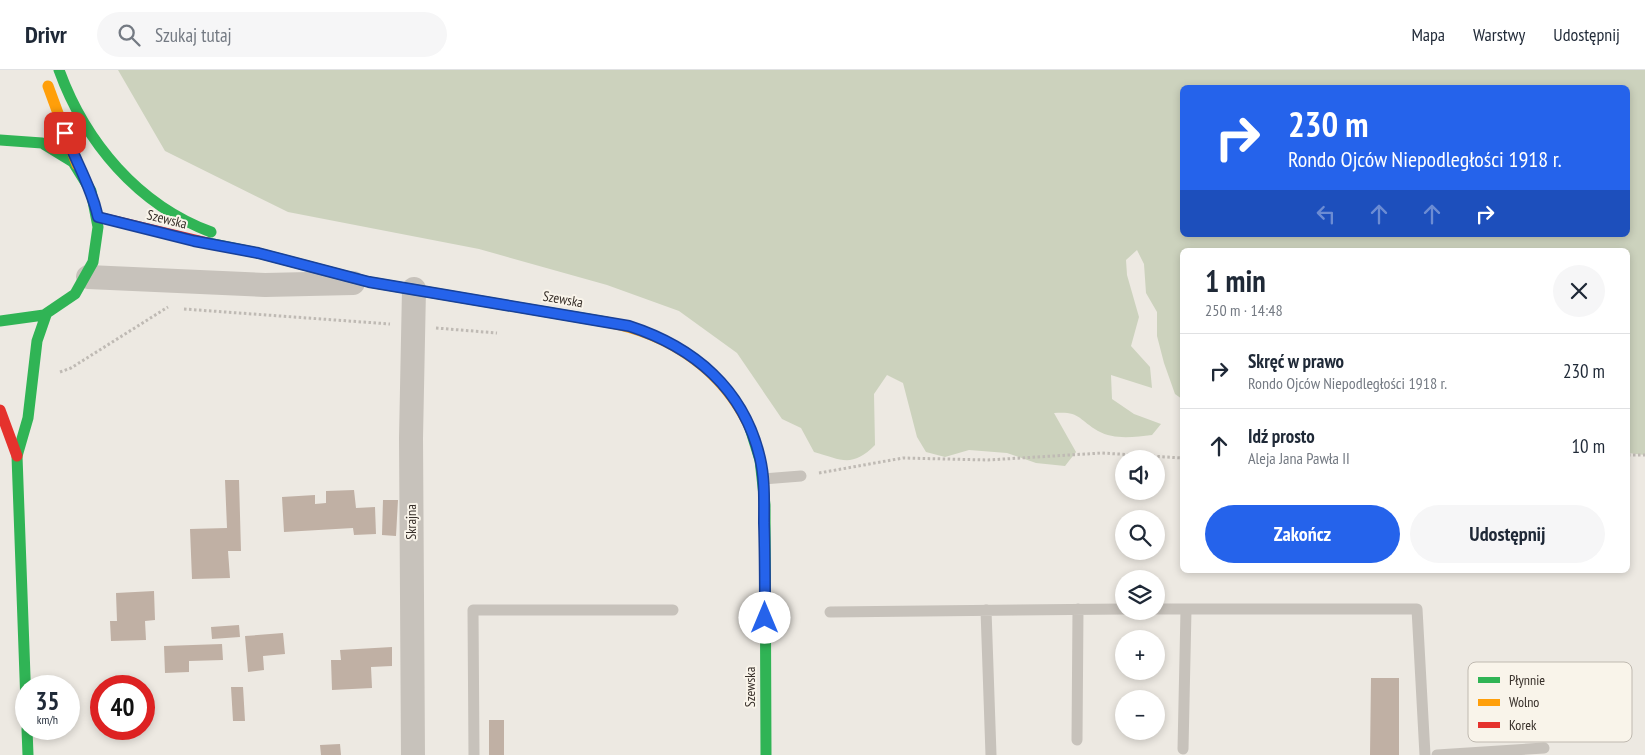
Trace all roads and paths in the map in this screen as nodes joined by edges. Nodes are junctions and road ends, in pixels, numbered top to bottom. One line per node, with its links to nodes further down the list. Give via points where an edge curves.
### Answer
1 (59, 70): 6 (main road, via 72,104 96,142 141,190 181,220)
2 (46, 79): 4 (main road)
3 (0, 140): 4 (main road, via 31,140 61,153)
4 (77, 165): 5 (main road, via 93,194)
5 (98, 217): 6 (main road, Szewska); 7 (main road, via 96,258)
6 (258, 253): 8 (main road, Szewska)
7 (88, 277): 8 (street, via 265,286); 11 (main road, via 70,299)
8 (369, 282): 9 (main road, Szewska)
9 (414, 289): 13 (street, Skrajna); 21 (main road, Szewska, via 629,326 657,335 685,350 707,367 727,389 744,415 755,440)
10 (169, 306): 13 (path)
11 (46, 315): 12 (main road, via 19,322); 18 (main road, via 37,341 28,418)
12 (0, 321)
13 (412, 326): 14 (path); 35 (street, Skrajna)
14 (504, 334)
15 (0, 410): 18 (main road)
16 (1630, 455): 17 (path)
17 (1645, 455)
18 (17, 456): 29 (main road, via 12,478)
19 (1180, 458): 20 (path, via 1102,453 988,460 903,458)
20 (801, 476): 21 (lane)
21 (763, 479): 37 (main road, Szewska)
22 (1078, 609): 23 (lane); 26 (lane); 31 (lane)
23 (1115, 609)
24 (1165, 609): 27 (lane)
25 (673, 610): 36 (lane, via 474,610)
26 (986, 610): 28 (lane); 38 (lane)
27 (1186, 610): 33 (lane); 39 (lane, via 1417,609)
28 (830, 612)
29 (24, 675)
30 (27, 740): 34 (main road)
31 (1077, 740)
32 (1544, 748): 40 (lane)
33 (1183, 749)
34 (28, 755)
35 (413, 755)
36 (474, 755)
37 (766, 755)
38 (991, 755)
39 (1424, 755)
40 (1437, 755)

